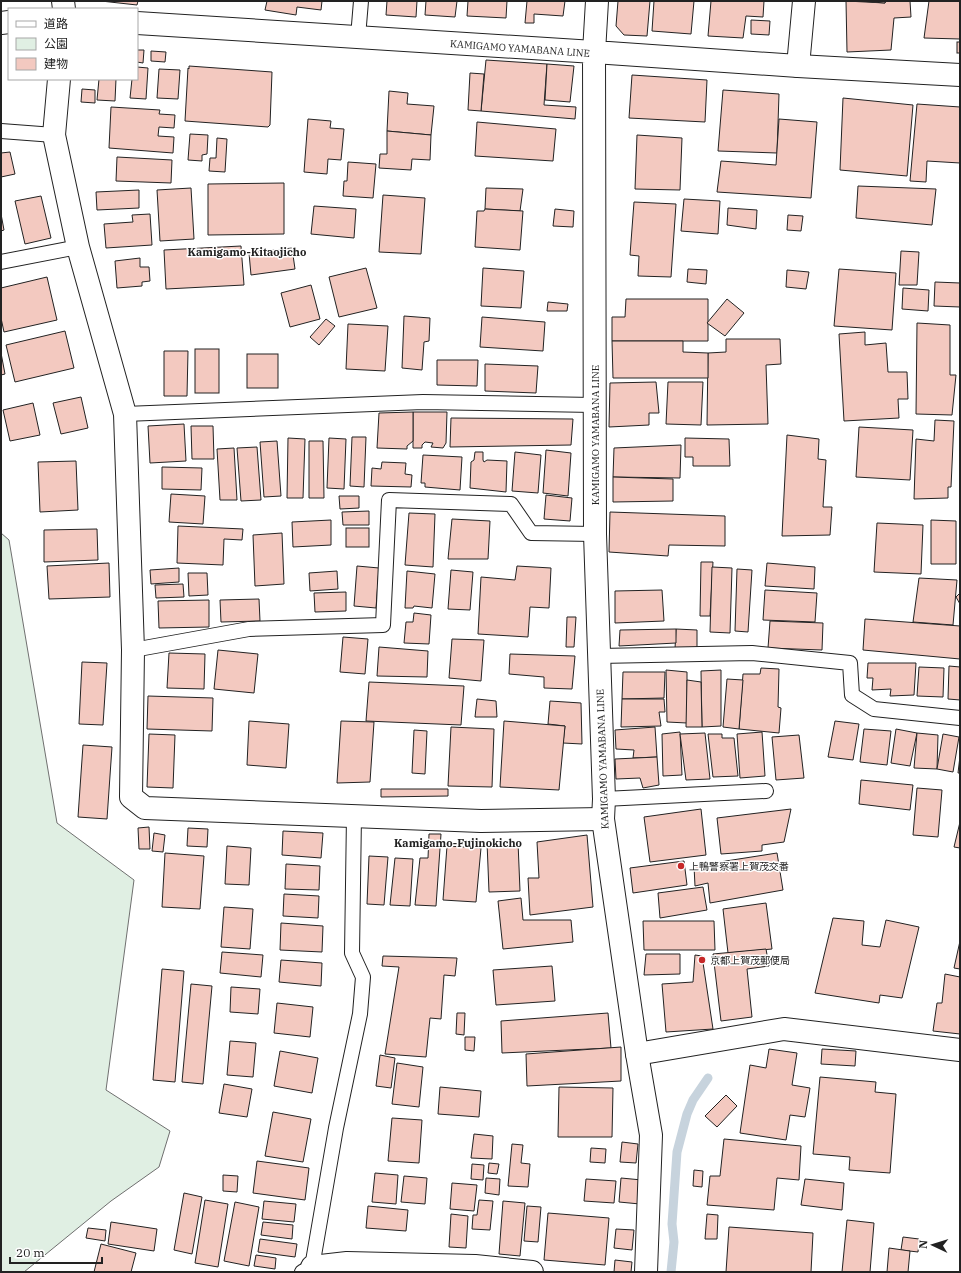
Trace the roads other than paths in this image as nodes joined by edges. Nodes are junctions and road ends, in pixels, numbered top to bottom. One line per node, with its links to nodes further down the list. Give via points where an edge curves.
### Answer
1 (361, 1): 5 (lane)
2 (597, 1): 6 (street)
3 (804, 1): 7 (street)
4 (138, 23): 5 (street, KAMIGAMO YAMABANA LINE)
5 (358, 37): 6 (street, KAMIGAMO YAMABANA LINE)
6 (594, 52): 7 (street); 14 (street, KAMIGAMO YAMABANA LINE)
7 (798, 66): 8 (street)
8 (960, 75)
9 (59, 80): 11 (street)
10 (1, 131): 11 (lane)
11 (54, 135): 12 (street)
12 (78, 246): 13 (lane); 15 (street)
13 (1, 262)
14 (594, 405): 15 (lane, via 423,402); 16 (street, KAMIGAMO YAMABANA LINE)
15 (125, 414): 17 (street)
16 (595, 534): 17 (lane, via 531,533 512,504 389,500 383,625 249,629); 18 (street, KAMIGAMO YAMABANA LINE)
17 (133, 650): 22 (street, via 131,797 144,808)
18 (599, 656): 19 (lane, via 752,653 850,663 852,695 874,709); 21 (street, KAMIGAMO YAMABANA LINE)
19 (960, 718)
20 (766, 791): 21 (lane)
21 (603, 809): 22 (street, via 481,821); 24 (street, KAMIGAMO YAMABANA LINE)
22 (354, 815): 26 (lane, via 352,953 363,977 361,1007)
23 (960, 1050): 24 (street, via 784,1028)
24 (637, 1054): 28 (street, KAMIGAMO YAMABANA LINE, via 651,1135)
25 (474, 1269): 26 (street, via 347,1263); 27 (street)
26 (307, 1270)
27 (532, 1272)
28 (646, 1272)

